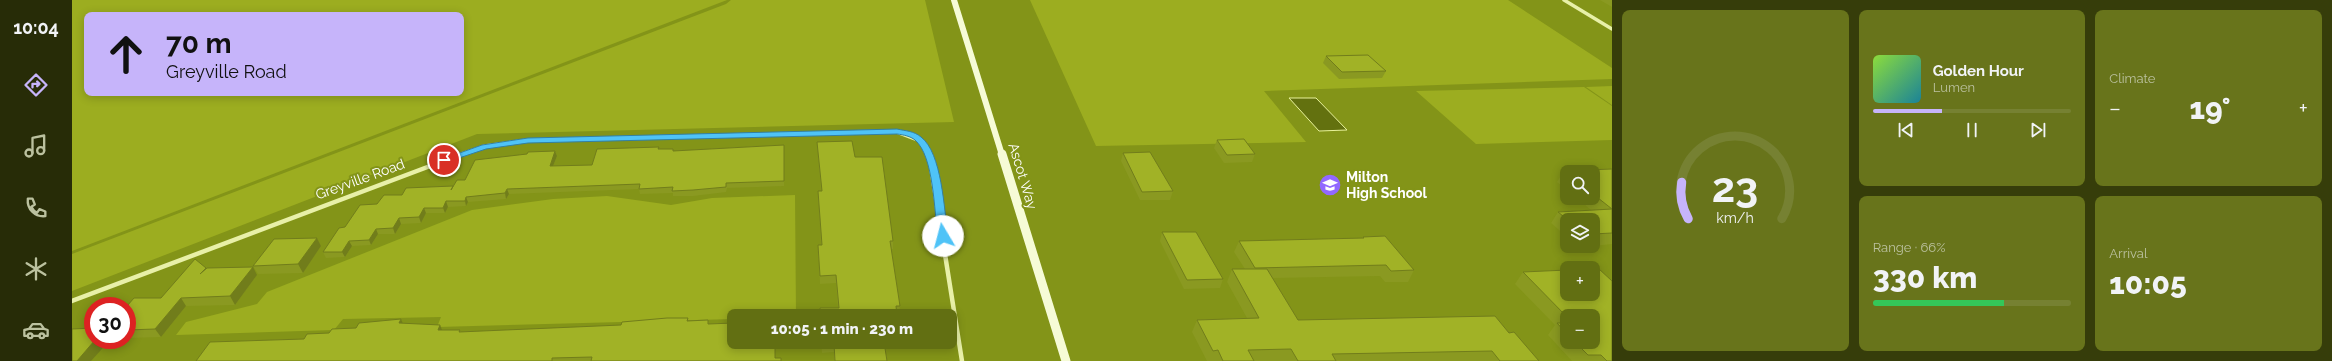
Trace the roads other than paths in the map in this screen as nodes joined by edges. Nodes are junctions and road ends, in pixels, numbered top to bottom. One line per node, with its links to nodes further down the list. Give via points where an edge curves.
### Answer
1 (954, 0): 6 (main road, Ascot Way)
2 (1564, 0): 3 (street)
3 (1612, 29)
4 (72, 301): 5 (street, Greyville Road, via 485,146 528,140 885,132 910,134 919,139 931,158)
5 (962, 361)
6 (1066, 361)

